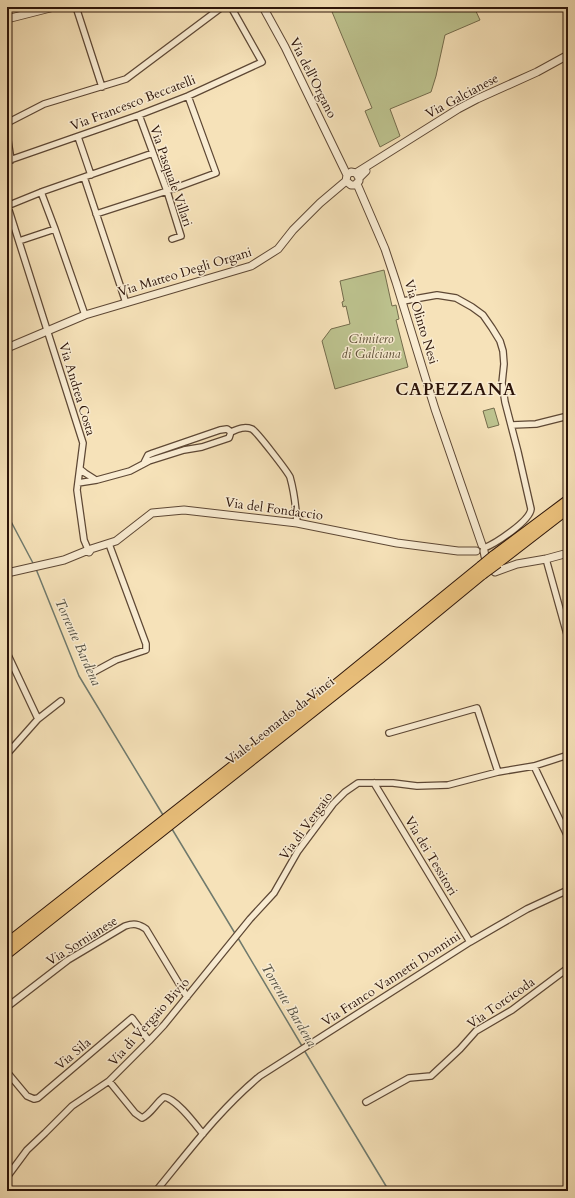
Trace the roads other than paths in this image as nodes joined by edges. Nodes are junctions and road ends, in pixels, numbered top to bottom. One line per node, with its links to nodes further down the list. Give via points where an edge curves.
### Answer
1 (54, 7): 6 (street)
2 (76, 7): 8 (street)
3 (222, 7): 8 (street, via 129,77)
4 (231, 7): 9 (street, Via Francesco Beccatelli, via 262,62)
5 (262, 7): 18 (street, Via dell'Organo, via 285,47 341,161)
6 (7, 19)
7 (568, 55): 18 (street, Via Galcianese, via 458,109 372,164)
8 (102, 87): 11 (street, via 44,104)
9 (188, 96): 10 (street, Via Francesco Beccatelli); 19 (street, via 216,173)
10 (139, 115): 13 (street, Via Francesco Beccatelli); 14 (street, Via Pasquale Villari)
11 (7, 123)
12 (7, 134): 15 (street)
13 (78, 137): 15 (street, Via Francesco Beccatelli); 16 (street)
14 (153, 153): 16 (street); 19 (street, Via Pasquale Villari)
15 (9, 160)
16 (91, 175): 17 (street)
17 (84, 177): 20 (street); 22 (street)
18 (354, 180): 26 (street, Via Olinto Nesi, via 385,249); 27 (street, Via Matteo Degli Organi, via 320,203 278,249 251,266)
19 (167, 191): 22 (street); 24 (street, Via Pasquale Villari, via 181,236)
20 (41, 192): 21 (street); 23 (street)
21 (7, 205): 25 (street, Via Andrea Costa)
22 (96, 214): 27 (street)
23 (55, 229): 25 (street); 28 (street)
24 (172, 239)
25 (19, 241): 29 (street, Via Andrea Costa)
26 (403, 301): 32 (street, via 437,295 456,298 484,315 500,341 503,351 502,383); 46 (street, Via Olinto Nesi)
27 (126, 303): 28 (street, Via Matteo Degli Organi)
28 (85, 316): 29 (street, Via Matteo Degli Organi)
29 (48, 332): 30 (street, Via Matteo Degli Organi); 37 (street, Via Andrea Costa, via 83,443)
30 (7, 348)
31 (568, 416): 32 (street, via 536,424)
32 (512, 426): 46 (street, via 530,513)
33 (231, 432): 34 (street, via 227,429 220,430); 35 (street, via 229,438); 42 (street, via 243,428 255,431 284,468 292,486)
34 (153, 452): 35 (street); 36 (street)
35 (153, 459): 36 (street)
36 (144, 464): 38 (street, via 130,472)
37 (80, 469): 38 (street); 39 (street, Via Andrea Costa)
38 (97, 480): 39 (street)
39 (78, 483): 44 (street, Via Andrea Costa, via 84,540)
40 (568, 500): 46 (highway, Viale Leonardo da Vinci)
41 (568, 509): 46 (highway, Viale Leonardo da Vinci)
42 (297, 523): 43 (street, Via del Fondaccio, via 201,511 159,512 146,516 127,534); 46 (street, Via del Fondaccio, via 397,543)
43 (109, 544): 44 (street, Via del Fondaccio); 51 (street, via 146,650 116,660)
44 (88, 549): 48 (street, Via del Fondaccio, via 64,560)
45 (568, 553): 47 (street)
46 (483, 555): 47 (street, Via Olinto Nesi, via 495,572 517,564); 64 (highway, Viale Leonardo da Vinci, via 304,710); 65 (highway, Viale Leonardo da Vinci, via 381,658)
47 (546, 559): 49 (street)
48 (7, 573)
49 (568, 638)
50 (7, 654): 53 (street)
51 (92, 673)
52 (61, 701): 53 (street)
53 (38, 719): 55 (street)
54 (389, 733): 58 (street, via 477,708)
55 (7, 754)
56 (568, 755): 57 (street, Via di Vergaio)
57 (534, 766): 58 (street, Via di Vergaio); 60 (street)
58 (498, 772): 59 (street, Via di Vergaio, via 448,785)
59 (374, 783): 62 (street, Via di Vergaio, via 358,783 333,804 298,851 274,893); 63 (street, Via dei Tessitori)
60 (568, 837)
61 (568, 890): 63 (street, Via Franco Vannetti Donnini, via 527,909)
62 (234, 941): 67 (street, Via di Vergaio Bivio)
63 (470, 942): 73 (street, Via Franco Vannetti Donnini, via 260,1076 224,1109)
64 (7, 943)
65 (7, 954)
66 (568, 968): 72 (street, Via Torcicoda, via 512,1010 476,1031 430,1076 409,1078)
67 (187, 997): 68 (street, Via Sornianese, via 146,929 140,924 131,924 68,960); 69 (street, Via di Vergaio Bivio)
68 (7, 1007)
69 (149, 1041): 70 (street, Via Sila, via 132,1018 34,1100 27,1096); 71 (street, Via di Vergaio Bivio)
70 (7, 1072)
71 (109, 1081): 73 (street, via 142,1118 160,1100 168,1098); 74 (street, Via di Vergaio Bivio, via 72,1106 27,1150)
72 (366, 1102)
73 (203, 1134): 75 (street, Via Franco Vannetti Donnini)
74 (7, 1177)
75 (156, 1191)

